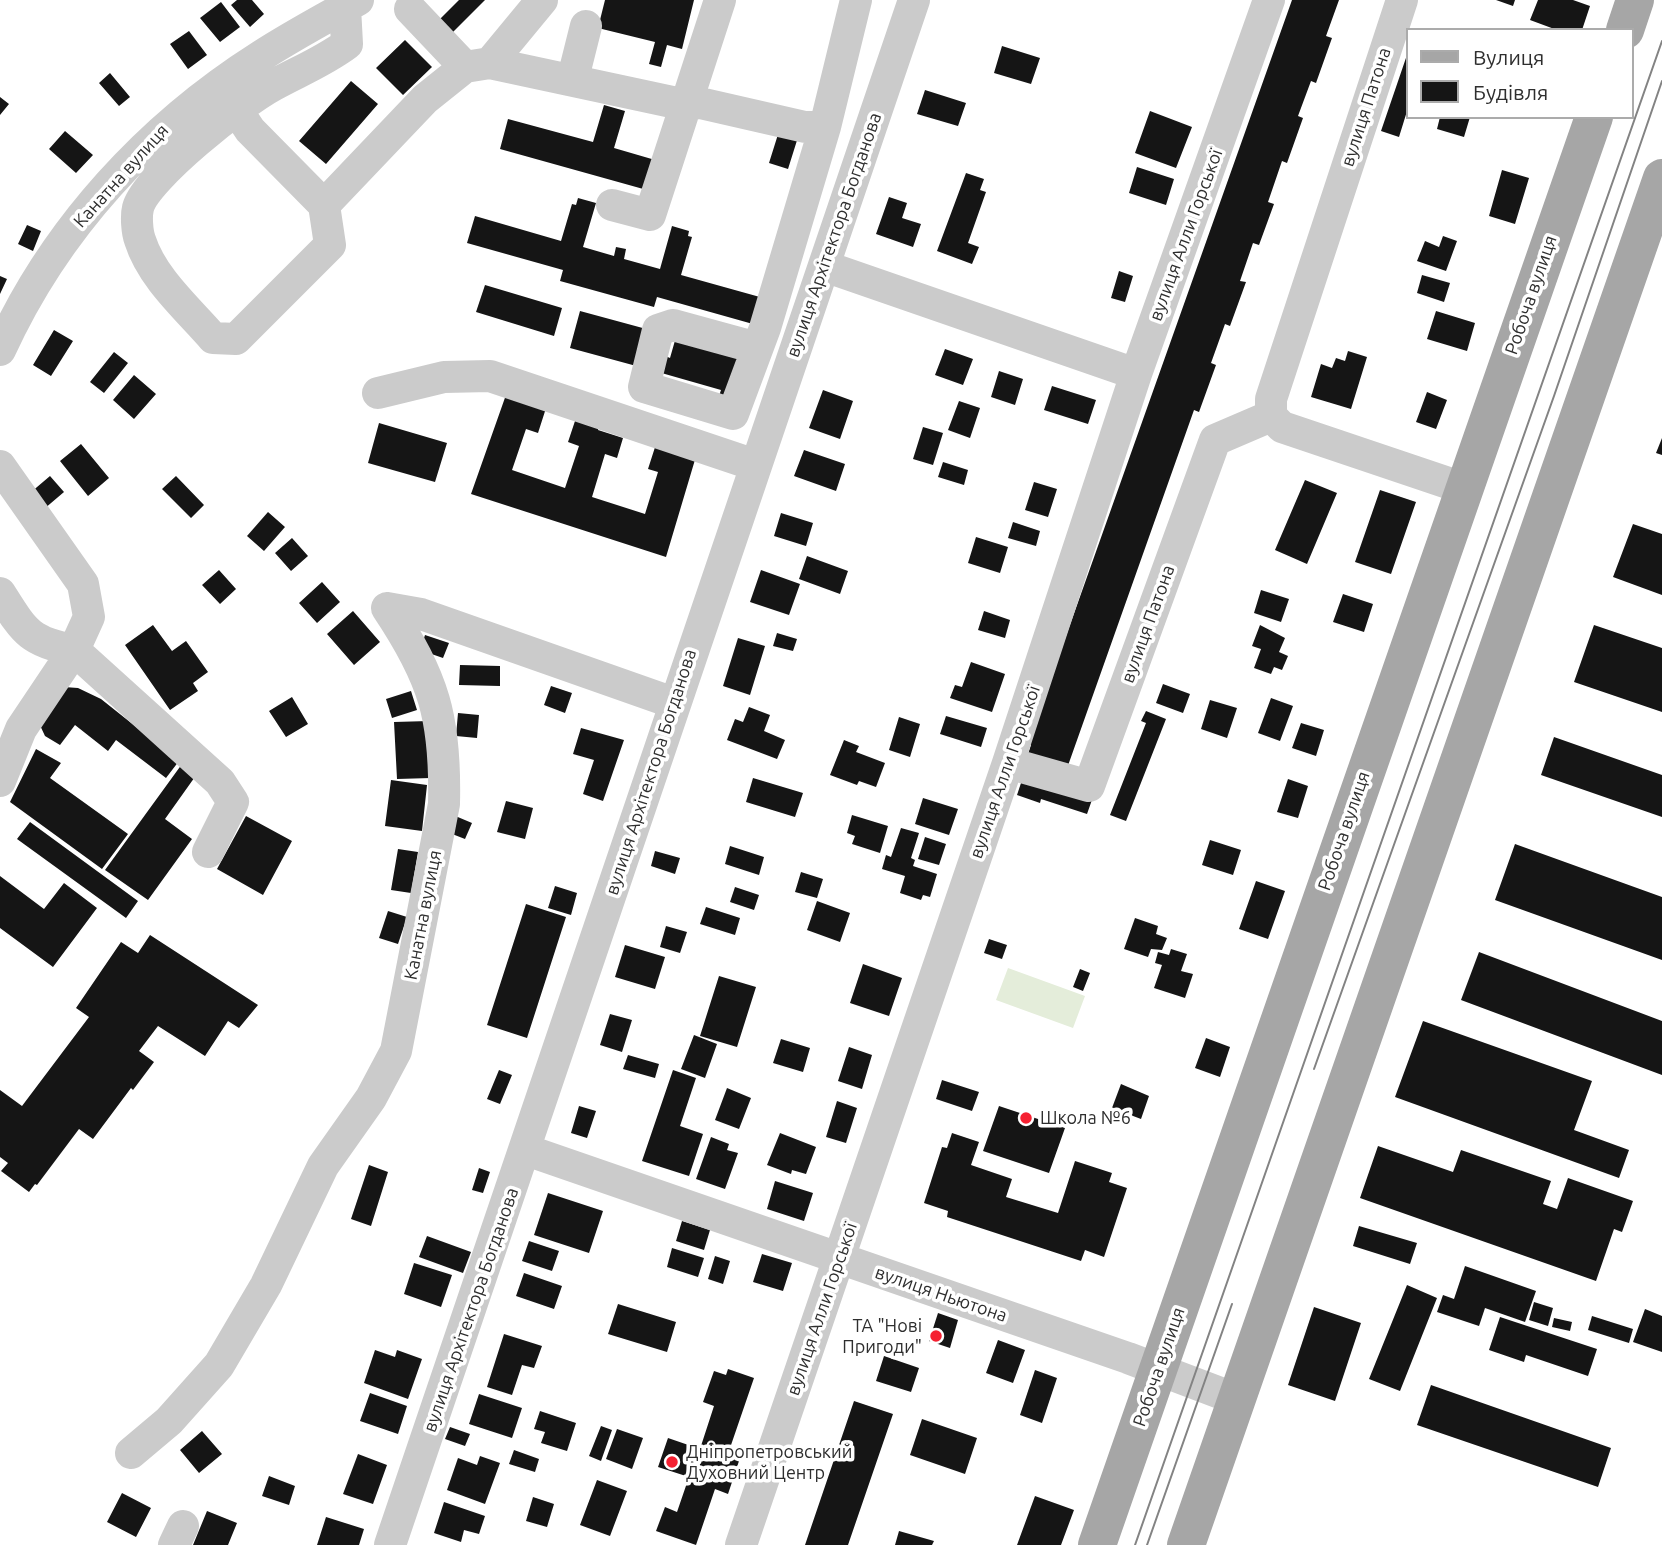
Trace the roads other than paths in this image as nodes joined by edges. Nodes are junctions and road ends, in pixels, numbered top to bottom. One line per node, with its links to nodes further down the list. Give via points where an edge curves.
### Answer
1 (542, 0): 12 (street)
2 (720, 0): 14 (street)
3 (856, 0): 17 (street)
4 (914, 0): 21 (street, вулиця Архітектора Богданова)
5 (1269, 0): 24 (street, вулиця Алли Горської)
6 (1402, 0): 26 (street, вулиця Патона, via 1271,399)
7 (1635, 0): 11 (main road)
8 (351, 4): 15 (street, via 347,44); 23 (street, Канатна вулиця, via 261,55 222,83 171,122 126,166 60,246)
9 (410, 9): 12 (street)
10 (586, 26): 13 (street)
11 (1626, 28)
12 (477, 65): 13 (street); 19 (street, via 425,99)
13 (573, 78): 14 (street)
14 (685, 105): 17 (street, via 700,103 805,127); 20 (street, via 650,215)
15 (236, 108): 19 (street, via 250,130); 19 (street, via 156,181 138,206 139,237 151,266 213,338 236,339 330,246)
16 (1593, 119): 29 (main road, Робоча вулиця)
17 (825, 127): 22 (street)
18 (1662, 178): 40 (main road)
19 (324, 205)
20 (612, 205)
21 (824, 266): 24 (street); 28 (street, вулиця Архітектора Богданова)
22 (757, 348)
23 (0, 350)
24 (1136, 374): 34 (street, вулиця Алли Горської)
25 (378, 393): 28 (street, via 444,377 490,376)
26 (1271, 416): 29 (street, via 1282,427); 34 (street, вулиця Патона, via 1215,440 1089,786)
27 (0, 466): 32 (street, via 83,584 89,617)
28 (755, 466): 33 (street, вулиця Архітектора Богданова)
29 (1463, 488): 39 (main road, Робоча вулиця)
30 (0, 593): 31 (street)
31 (10, 629): 32 (street, via 44,645)
32 (74, 650): 35 (street, via 21,729); 36 (street, via 219,782 233,802)
33 (674, 703): 37 (street, вулиця Архітектора Богданова); 41 (street, Канатна вулиця, via 421,614 387,608 432,685 445,768 444,804 396,1051 371,1098 323,1166 267,1285 219,1365 169,1421)
34 (1008, 763): 38 (street, вулиця Алли Горської)
35 (0, 781)
36 (208, 852)
37 (526, 1150): 38 (street, вулиця Ньютона); 42 (street, вулиця Архітектора Богданова)
38 (840, 1259): 39 (street, вулиця Ньютона); 43 (street, вулиця Алли Горської)
39 (1158, 1369): 40 (street, вулиця Ньютона); 44 (main road, Робоча вулиця)
40 (1236, 1399): 45 (main road)
41 (131, 1453)
42 (390, 1545)
43 (741, 1545)
44 (1097, 1545)
45 (1186, 1545)

